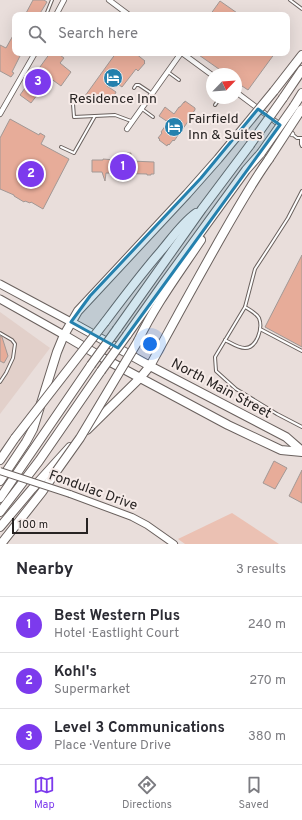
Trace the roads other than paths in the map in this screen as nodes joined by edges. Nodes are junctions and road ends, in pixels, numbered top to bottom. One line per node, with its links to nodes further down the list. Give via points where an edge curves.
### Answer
1 (52, 0): 6 (lane)
2 (64, 0): 7 (street)
3 (109, 0): 8 (street)
4 (290, 0): 5 (lane)
5 (302, 9)
6 (47, 12)
7 (58, 12)
8 (126, 12)
9 (302, 55): 40 (highway, bridge, via 237,136 192,188 90,296)
10 (32, 56): 21 (street)
11 (180, 56): 15 (street)
12 (186, 56): 14 (street)
13 (302, 70): 36 (highway, bridge)
14 (206, 71)
15 (168, 72): 16 (lane); 19 (street)
16 (179, 80)
17 (134, 88): 19 (lane, via 139,84)
18 (302, 93): 23 (highway)
19 (153, 94): 24 (street)
20 (242, 96): 30 (street)
21 (2, 103): 25 (street)
22 (73, 104): 26 (lane, via 74,117)
23 (299, 108): 34 (highway, bridge); 46 (highway, bridge, via 226,227)
24 (142, 109): 27 (lane); 28 (street)
25 (0, 114)
26 (95, 116): 28 (lane, via 115,115); 33 (lane, via 74,153)
27 (153, 117)
28 (132, 122): 29 (street)
29 (126, 131)
30 (292, 134): 31 (lane)
31 (301, 138): 32 (lane)
32 (302, 146)
33 (61, 147)
34 (246, 170): 55 (highway, bridge, via 40,460); 57 (highway, bridge, via 166,292 80,438 42,492)
35 (302, 191): 39 (lane, via 255,269)
36 (202, 209): 51 (highway, bridge, via 187,220 139,278); 54 (highway, bridge)
37 (0, 284): 40 (main road, North Main Street)
38 (0, 299): 43 (main road, North Main Street)
39 (245, 306): 41 (lane, via 260,320); 44 (lane)
40 (71, 322): 43 (highway); 46 (highway, North Main Street)
41 (260, 329): 44 (lane, via 253,345 247,348); 45 (lane)
42 (0, 333): 48 (lane, via 15,344 13,358)
43 (64, 335): 47 (highway, North Main Street); 53 (highway, via 33,429)
44 (225, 340): 49 (lane, via 215,357 216,371 236,389)
45 (302, 351)
46 (150, 366): 47 (highway); 50 (highway, North Main Street, via 286,437)
47 (140, 378): 50 (highway, North Main Street, via 281,450); 56 (highway, via 69,448)
48 (0, 382)
49 (302, 427)
50 (302, 451)
51 (0, 460)
52 (0, 471): 58 (street, Fondulac Drive, bridge, via 132,517)
53 (0, 482)
54 (0, 498)
55 (0, 512)
56 (0, 527)
57 (0, 544)
58 (174, 544)

